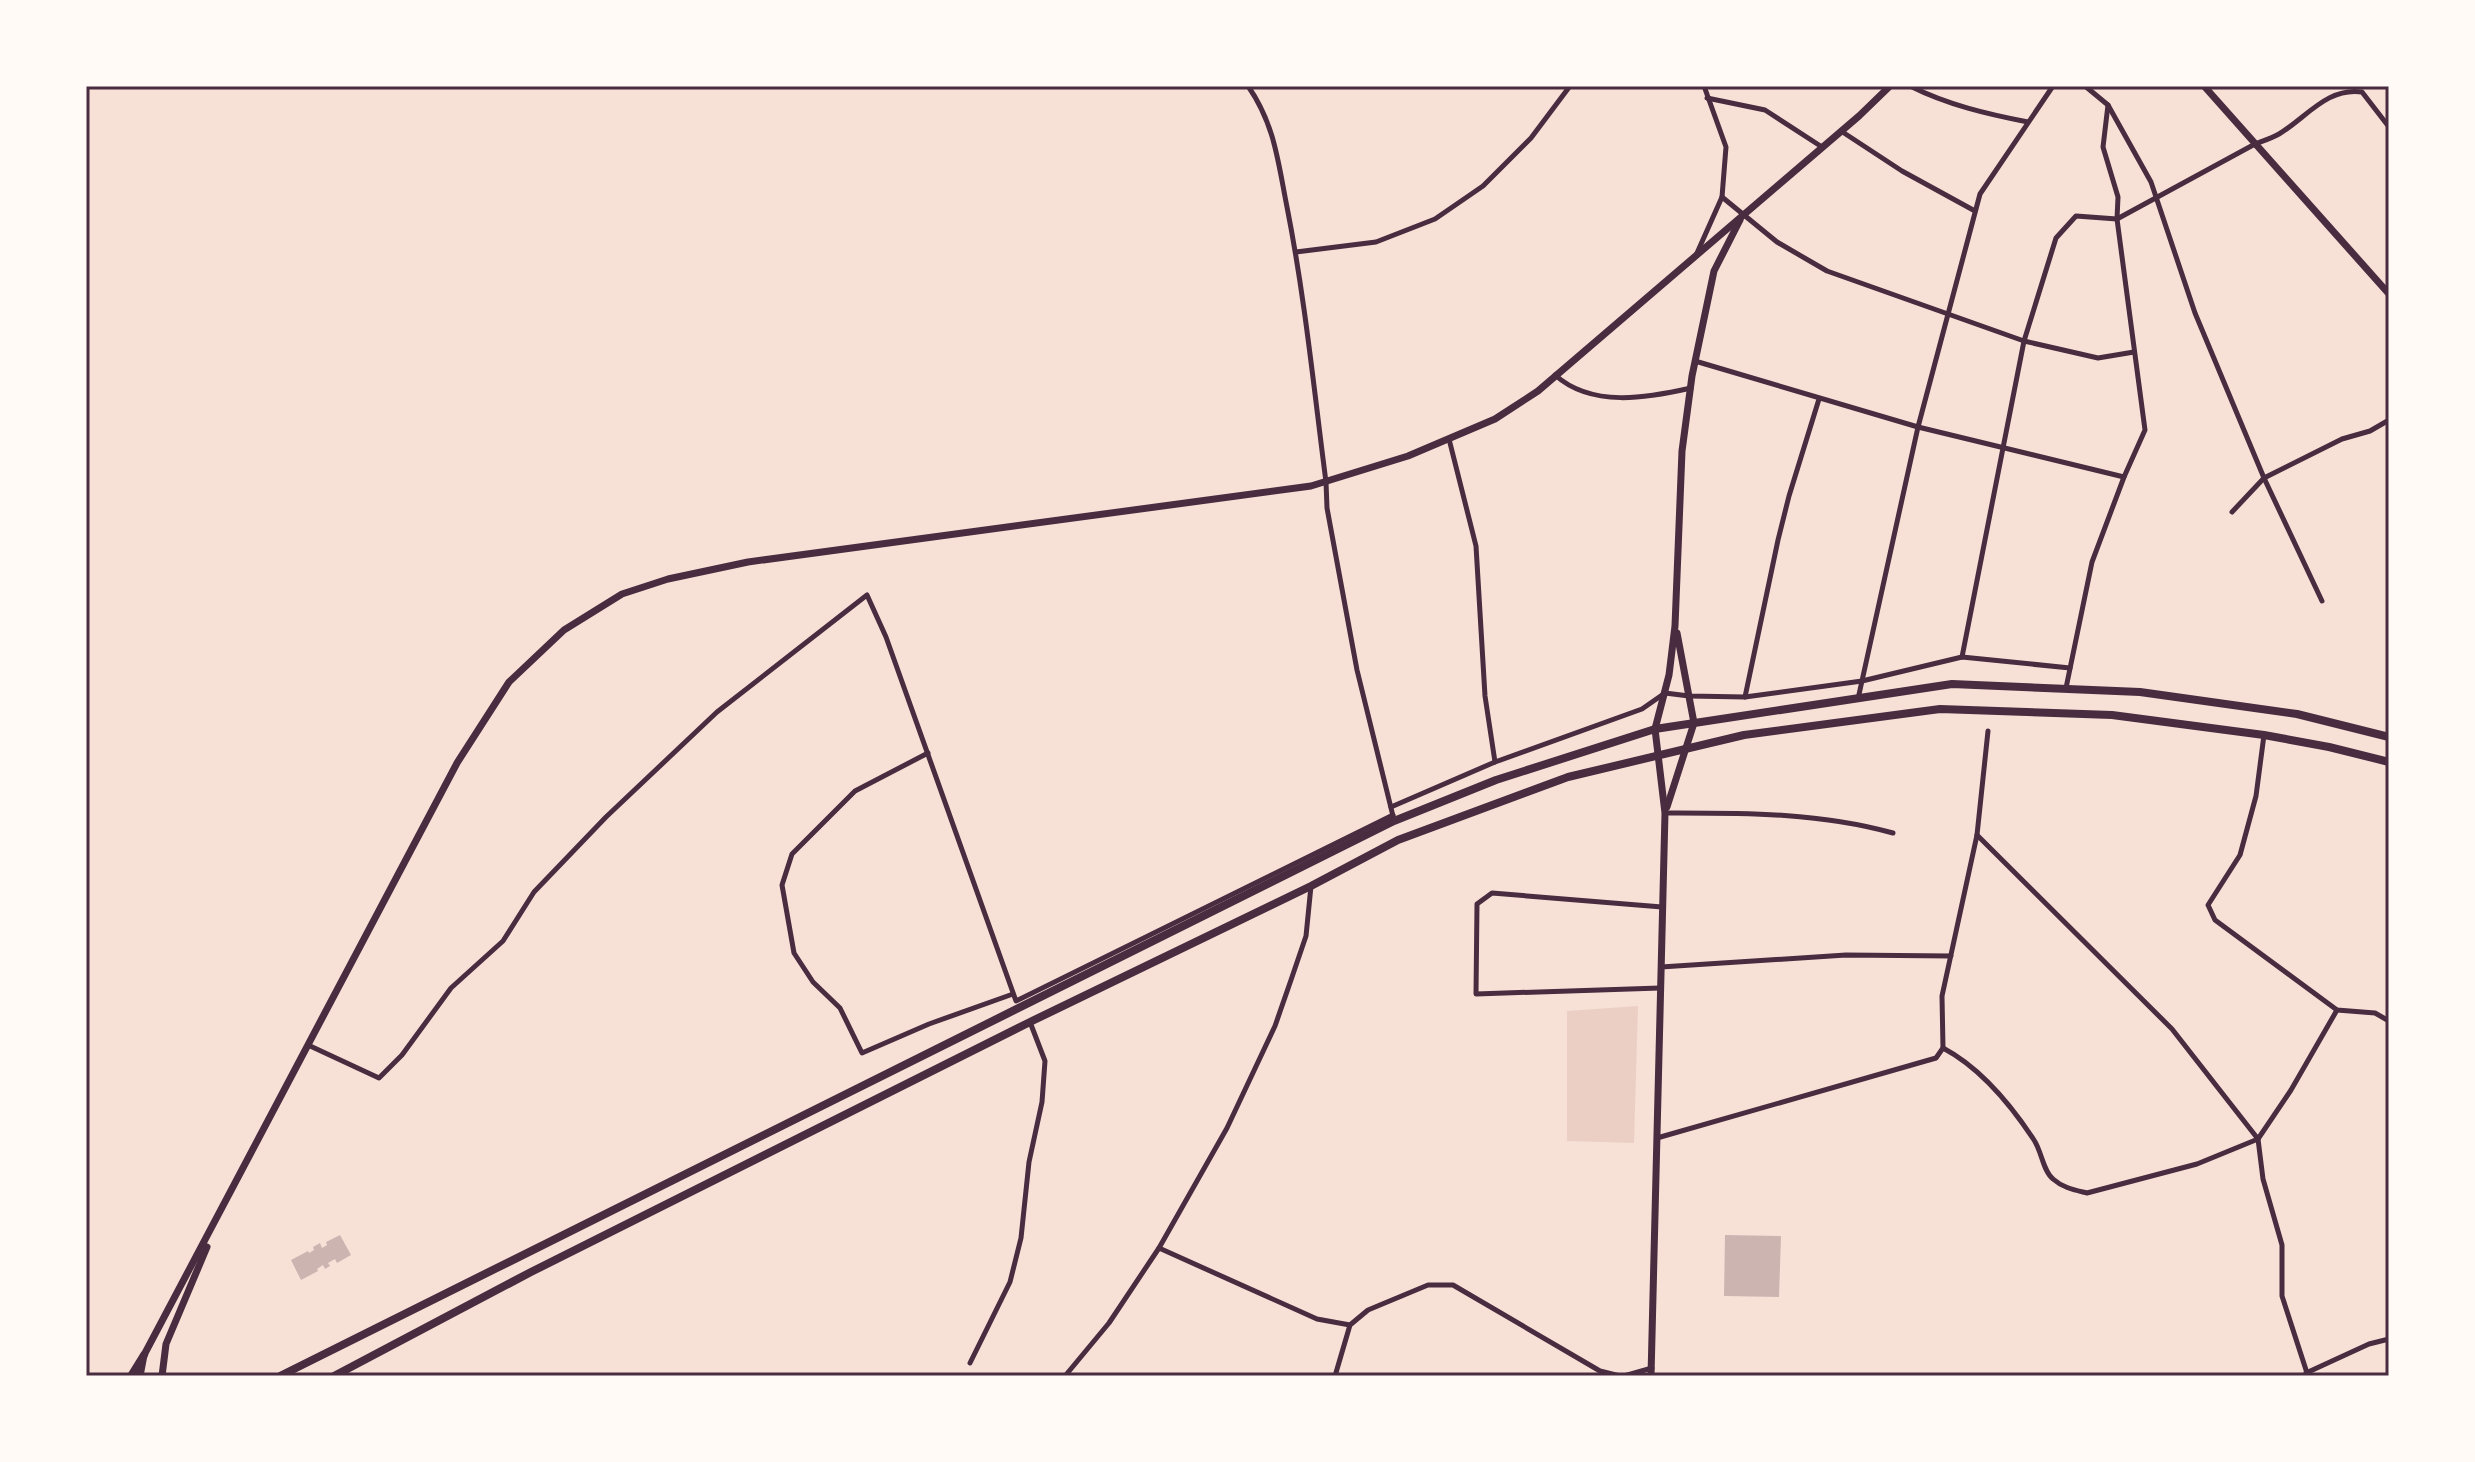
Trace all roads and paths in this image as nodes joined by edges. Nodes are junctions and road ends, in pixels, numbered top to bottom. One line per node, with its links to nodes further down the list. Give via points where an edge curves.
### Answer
1 (1248, 86): 21 (street, via 1273,134)
2 (1570, 86): 21 (street, via 1531,138 1483,186 1435,219 1376,242)
3 (1704, 86): 9 (street)
4 (1890, 86): 13 (street)
5 (1910, 86): 11 (street, via 1975,112)
6 (2053, 86): 11 (street)
7 (2085, 86): 10 (street)
8 (2204, 86): 14 (street)
9 (1706, 97): 15 (street, via 1765,110); 17 (street, via 1726,147)
10 (2108, 105): 16 (street); 20 (street, via 2103,147 2118,197)
11 (2028, 122): 18 (street, via 1980,194)
12 (2389, 127): 14 (street, via 2362,92 2347,90)
13 (1841, 131): 15 (street); 18 (street)
14 (2255, 144): 16 (street); 23 (street)
15 (1822, 147): 19 (street)
16 (2156, 196): 20 (street); 36 (street, via 2195,313)
17 (1722, 197): 19 (street); 22 (street)
18 (1975, 211): 24 (street)
19 (1743, 215): 22 (street); 24 (street, via 1827,271); 27 (street, via 1714,271)
20 (2117, 219): 25 (street, via 2076,216 2056,238); 26 (street)
21 (1296, 252): 37 (street)
22 (1697, 254): 28 (street)
23 (2389, 294)
24 (1948, 314): 25 (street); 32 (street)
25 (2024, 341): 26 (street, via 2098,358); 34 (street)
26 (2134, 352): 35 (street, via 2145,430)
27 (1695, 361): 29 (street); 30 (street)
28 (1555, 375): 29 (street, via 1568,387 1606,398); 33 (street, via 1495,419)
29 (1691, 388): 40 (street, via 1682,451)
30 (1819, 399): 32 (street); 47 (street, via 1778,540)
31 (2389, 420): 36 (street)
32 (1918, 427): 34 (street); 43 (street)
33 (1449, 439): 37 (street); 57 (street, via 1476,546 1485,696)
34 (2004, 448): 35 (street); 41 (street)
35 (2124, 477): 42 (street, via 2092,562)
36 (2264, 478): 38 (street); 39 (street)
37 (1326, 482): 59 (street, via 1357,670); 73 (street, via 748,562 622,594 564,630 509,682 457,763)
38 (2232, 512)
39 (2322, 601)
40 (1675, 626): 45 (street); 46 (street)
41 (1962, 657): 42 (street); 43 (street)
42 (2070, 668): 44 (street)
43 (1862, 681): 47 (street); 48 (street)
44 (2066, 689): 48 (main road, via 1952,684); 53 (main road, via 2140,692 2297,714)
45 (1665, 693): 46 (street); 50 (street); 57 (street, via 1642,709)
46 (1689, 696): 47 (street); 49 (street)
47 (1745, 697)
48 (1858, 699): 49 (main road)
49 (1694, 723): 50 (main road); 54 (street)
50 (1655, 729): 56 (street); 61 (main road)
51 (1988, 731): 63 (street)
52 (2264, 735): 54 (main road, via 2112,715 1940,709 1744,735); 58 (main road); 70 (street, via 2256,796 2240,855 2208,905 2215,920)
53 (2389, 737)
54 (1687, 749): 56 (main road); 60 (street)
55 (928, 753): 69 (street); 69 (street, via 855,791 792,854 782,885 794,953 813,982 840,1008 862,1053); 73 (street, via 867,595 717,712 606,817 534,892 503,941 451,988 379,1078)
56 (1660, 755): 60 (street); 64 (main road, via 1568,777 1398,840)
57 (1495, 762): 59 (street)
58 (2389, 762)
59 (1391, 807): 61 (street)
60 (1665, 813): 62 (street, via 1774,813); 65 (street)
61 (1394, 818): 69 (street, via 1016,1001); 88 (main road)
62 (1893, 833)
63 (1977, 835): 66 (street); 76 (street, via 2172,1029)
64 (1311, 886): 72 (main road); 78 (street, via 1306,936 1275,1026 1227,1128)
65 (1662, 907): 67 (street); 68 (street, via 1492,893 1477,904 1476,994)
66 (1951, 956): 67 (street, via 1846,955); 74 (street, via 1942,996)
67 (1660, 967): 68 (street)
68 (1660, 988): 75 (street)
69 (1013, 994)
70 (2337, 1010): 71 (street, via 2375,1013); 76 (street)
71 (2389, 1021)
72 (1030, 1022): 82 (street, via 1045,1061 1021,1238 1010,1282); 89 (main road)
73 (308, 1045): 77 (street)
74 (1943, 1048): 75 (street, via 1936,1058); 76 (street, via 1963,1058 2000,1095 2036,1142 2051,1178 2069,1189 2087,1193 2197,1164)
75 (1656, 1138): 83 (street)
76 (2258, 1139): 84 (street, via 2282,1245 2282,1296)
77 (226, 1201): 81 (street); 87 (street, via 166,1344)
78 (1159, 1248): 79 (street, via 1317,1319); 90 (street, via 1109,1323)
79 (1350, 1325): 91 (street); 92 (street, via 1368,1310 1428,1285 1453,1285 1600,1371)
80 (2389, 1339): 84 (street)
81 (144, 1355): 85 (main road); 86 (street)
82 (970, 1363)
83 (1652, 1372): 92 (street)
84 (2307, 1374)
85 (131, 1376)
86 (140, 1376)
87 (162, 1376)
88 (280, 1376)
89 (334, 1376)
90 (1065, 1376)
91 (1335, 1376)
92 (1622, 1376)

